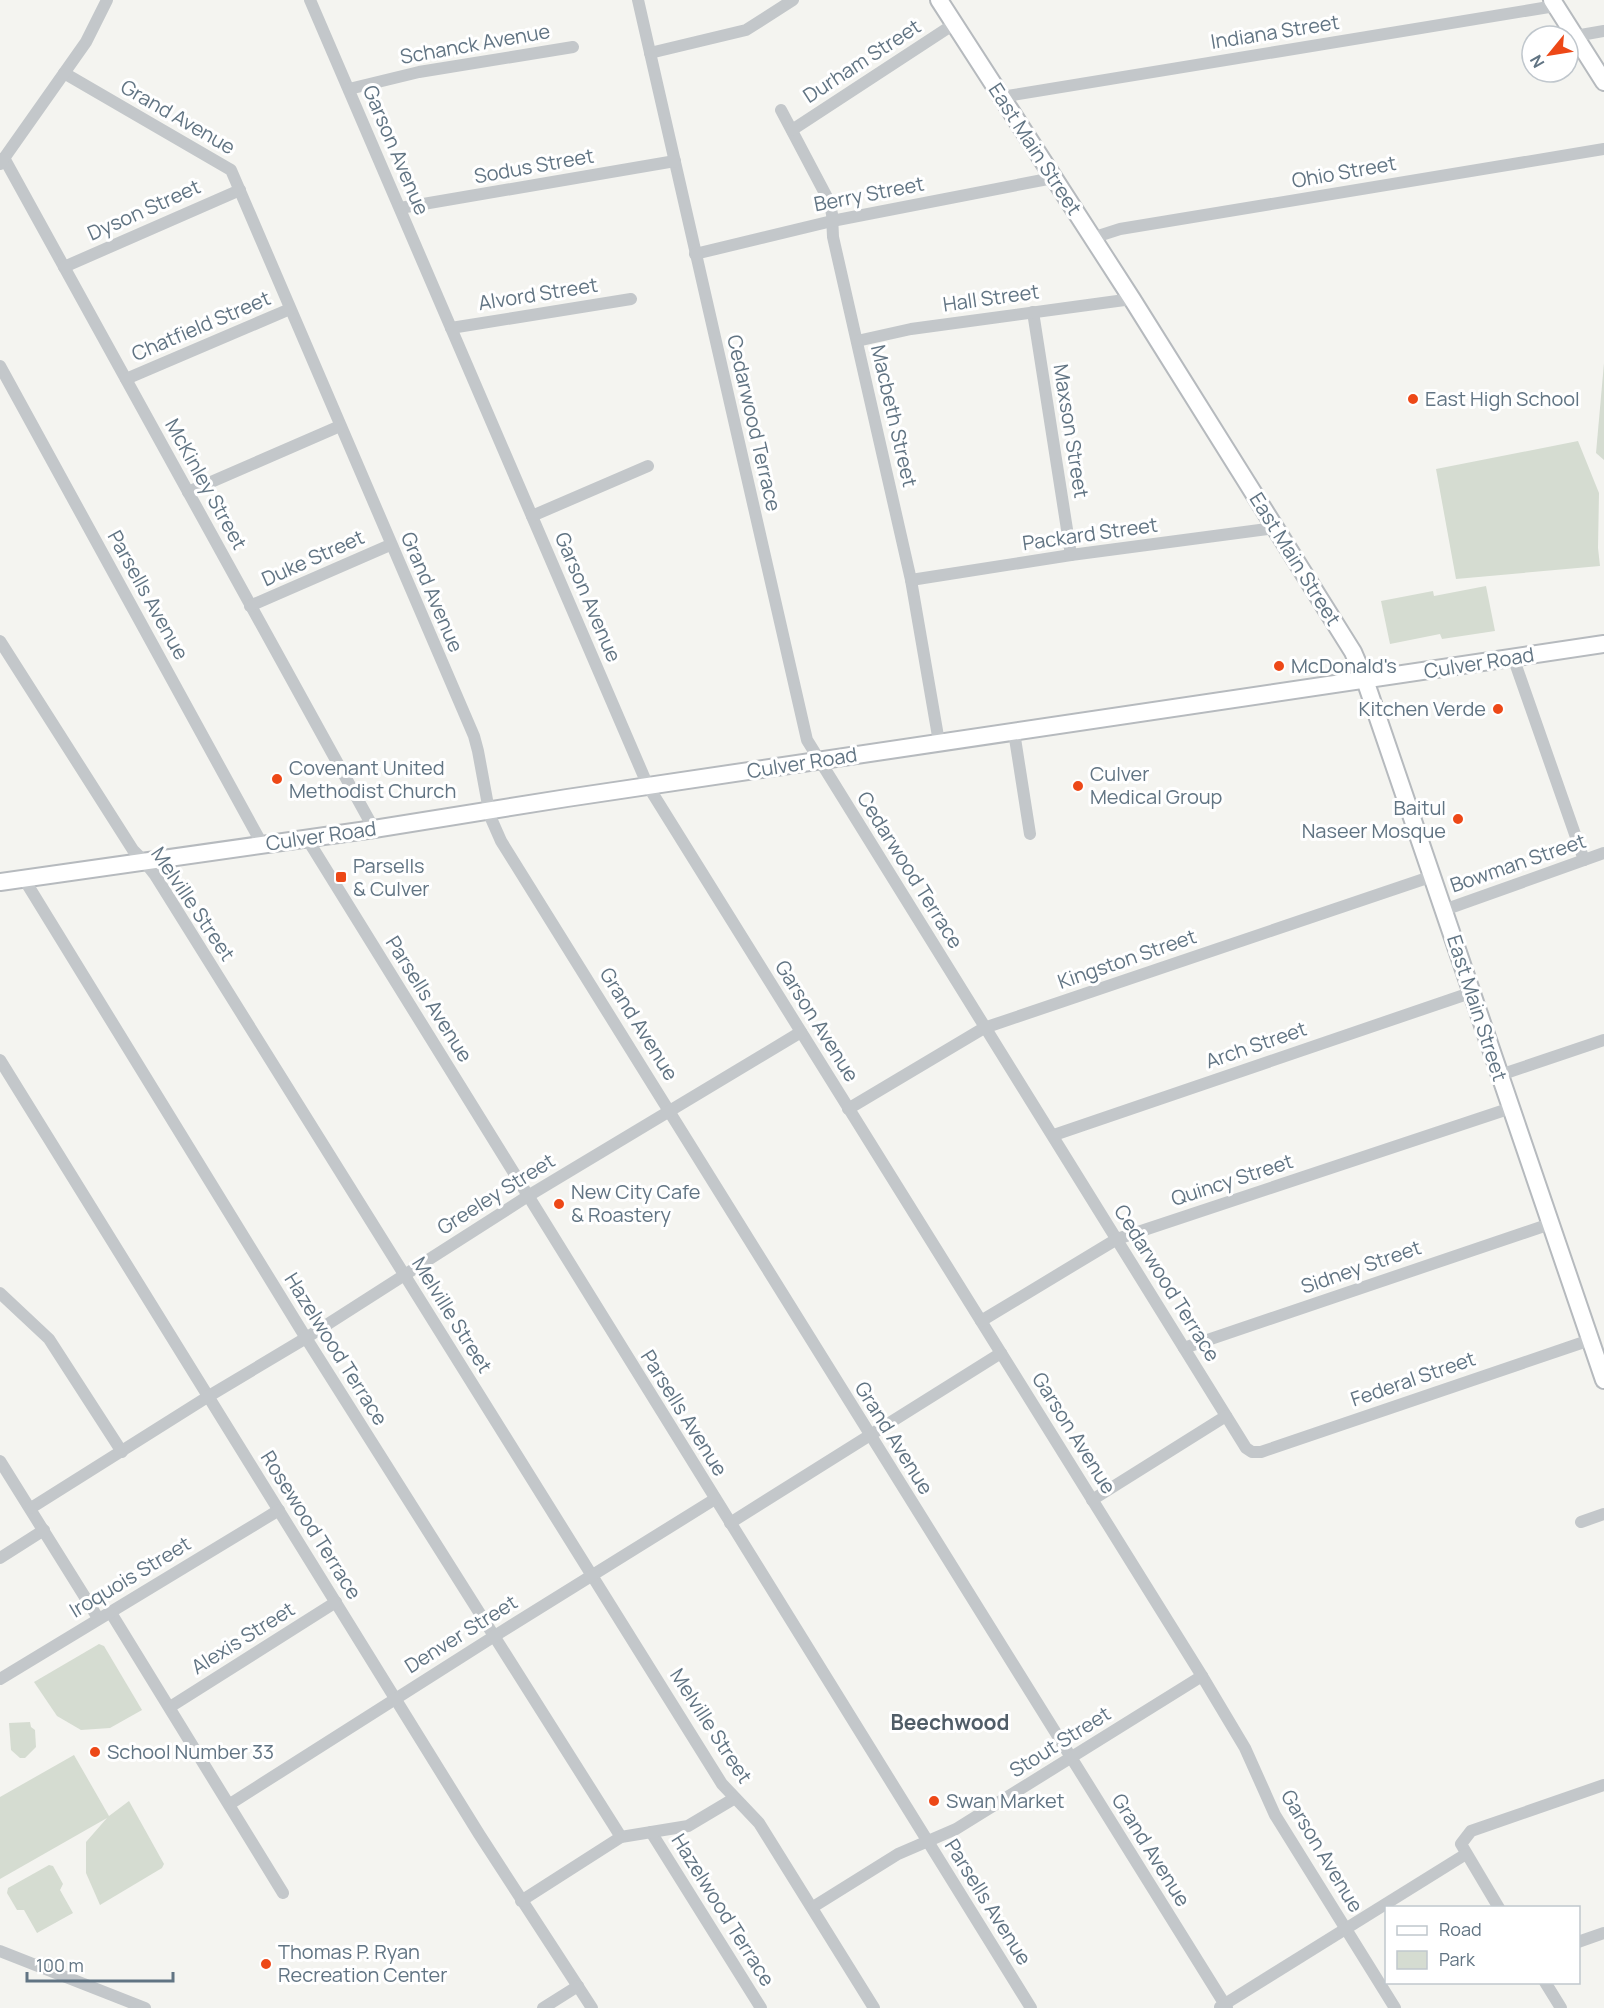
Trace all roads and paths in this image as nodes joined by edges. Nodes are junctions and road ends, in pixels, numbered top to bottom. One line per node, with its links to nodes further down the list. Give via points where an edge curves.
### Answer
1 (107, 0): 14 (street, via 90,36)
2 (310, 0): 16 (street, Garson Avenue)
3 (638, 0): 13 (street, Cedarwood Terrace)
4 (793, 0): 13 (street, via 746,30)
5 (939, 0): 7 (main road, East Main Street)
6 (1554, 3): 8 (main road); 17 (street, Indiana Street)
7 (954, 24): 17 (main road, East Main Street); 19 (street, Durham Street)
8 (1567, 24)
9 (1604, 31): 10 (street)
10 (1580, 35)
11 (1580, 44): 15 (main road)
12 (573, 48): 16 (street, Schanck Avenue, via 419,72)
13 (650, 53): 22 (street, Cedarwood Terrace)
14 (64, 73): 21 (street); 24 (street, Grand Avenue, via 231,170)
15 (1604, 82)
16 (349, 89): 25 (street, Garson Avenue)
17 (1001, 97): 23 (main road, East Main Street)
18 (782, 110): 19 (street, Macbeth Street)
19 (792, 130): 26 (street, Macbeth Street, via 832,207)
20 (1604, 149): 27 (street, Ohio Street, via 1120,229)
21 (2, 161): 29 (street, McKinley Street)
22 (675, 161): 25 (street, Sodus Street); 28 (street, Cedarwood Terrace)
23 (1053, 178): 26 (street, Berry Street); 27 (main road, East Main Street)
24 (240, 190): 29 (street, Dyson Street); 32 (street, Grand Avenue)
25 (400, 208): 34 (street, Garson Avenue)
26 (832, 220): 28 (street, Berry Street); 35 (street, Macbeth Street, via 832,237)
27 (1092, 238): 31 (main road, East Main Street)
28 (695, 254): 53 (street, Cedarwood Terrace, via 804,730)
29 (64, 267): 37 (street, McKinley Street)
30 (631, 299): 34 (street, Alvord Street)
31 (1132, 299): 33 (street, Hall Street); 42 (main road, East Main Street)
32 (290, 309): 37 (street, Chatfield Street); 38 (street, Grand Avenue)
33 (1033, 312): 35 (street, Hall Street, via 910,329); 44 (street, Maxson Street)
34 (451, 328): 41 (street, Garson Avenue)
35 (856, 341): 45 (street, Macbeth Street)
36 (0, 366): 59 (street, Parsells Avenue)
37 (126, 379): 40 (street, McKinley Street)
38 (340, 426): 40 (street); 43 (street, Grand Avenue)
39 (648, 466): 41 (street)
40 (188, 492): 46 (street, McKinley Street)
41 (532, 516): 54 (street, Garson Avenue)
42 (1275, 528): 44 (street, Packard Street); 50 (main road, East Main Street, via 1353,652)
43 (390, 545): 46 (street, Duke Street); 55 (street, Grand Avenue, via 474,736)
44 (1071, 555): 45 (street, Packard Street)
45 (911, 580): 52 (street, Macbeth Street)
46 (250, 606): 56 (street, McKinley Street)
47 (0, 641): 62 (street, Melville Street, via 133,850)
48 (1604, 644): 49 (main road, Culver Road)
49 (1513, 657): 50 (main road, Culver Road); 61 (street)
50 (1365, 680): 51 (main road, Culver Road); 63 (main road, East Main Street)
51 (1014, 732): 52 (main road, Culver Road); 57 (street)
52 (939, 742): 53 (main road, Culver Road)
53 (818, 760): 54 (main road, Culver Road); 68 (street, Cedarwood Terrace)
54 (648, 786): 55 (main road, Culver Road); 69 (street, Garson Avenue)
55 (489, 810): 56 (main road, Culver Road); 75 (street, Grand Avenue, via 501,841)
56 (374, 829): 58 (main road, Culver Road)
57 (1030, 834)
58 (306, 837): 59 (main road, Culver Road); 77 (street, Parsells Avenue)
59 (262, 844): 62 (main road, Culver Road)
60 (1604, 853): 61 (street, Bowman Street)
61 (1584, 860): 66 (street, Bowman Street)
62 (144, 861): 64 (main road, Culver Road); 80 (street, Melville Street)
63 (1433, 876): 66 (main road, East Main Street); 68 (street, Kingston Street)
64 (24, 879): 65 (main road, Culver Road); 83 (street, Hazelwood Terrace)
65 (0, 882)
66 (1444, 910): 67 (main road, East Main Street)
67 (1473, 992): 72 (main road, East Main Street); 76 (street, Arch Street)
68 (984, 1028): 74 (street, Kingston Street); 76 (street, Cedarwood Terrace)
69 (801, 1032): 74 (street, Garson Avenue); 75 (street, Greeley Street)
70 (1604, 1040): 72 (street)
71 (0, 1060): 88 (street, Rosewood Terrace)
72 (1500, 1075): 73 (main road, East Main Street)
73 (1510, 1108): 78 (main road, East Main Street); 79 (street, Quincy Street)
74 (848, 1109): 82 (street, Garson Avenue)
75 (669, 1110): 77 (street, Greeley Street); 90 (street, Grand Avenue)
76 (1053, 1135): 79 (street, Cedarwood Terrace)
77 (528, 1196): 80 (street, Greeley Street); 94 (street, Parsells Avenue)
78 (1550, 1224): 84 (main road, East Main Street); 85 (street, Sidney Street)
79 (1117, 1239): 82 (street, Quincy Street); 85 (street, Cedarwood Terrace)
80 (404, 1275): 83 (street, Greeley Street); 103 (street, Melville Street)
81 (0, 1293): 92 (street, via 49,1339)
82 (981, 1321): 86 (street, Garson Avenue)
83 (306, 1338): 88 (street, Greeley Street); 107 (street, Hazelwood Terrace)
84 (1590, 1340): 87 (main road, East Main Street); 91 (street, Federal Street, via 1261,1452)
85 (1184, 1348): 89 (street, Cedarwood Terrace)
86 (1001, 1353): 90 (street); 95 (street, Garson Avenue)
87 (1604, 1380)
88 (209, 1396): 92 (street, Greeley Street); 97 (street, Rosewood Terrace)
89 (1226, 1416): 91 (street, Cedarwood Terrace); 95 (street)
90 (869, 1435): 100 (street); 112 (street, Grand Avenue)
91 (1249, 1450)
92 (122, 1452): 96 (street, Greeley Street)
93 (0, 1461): 96 (street)
94 (715, 1499): 100 (street, Parsells Avenue); 103 (street, Denver Street)
95 (1092, 1500): 108 (street, Garson Avenue)
96 (31, 1508): 101 (street)
97 (279, 1510): 104 (street, Rosewood Terrace); 105 (street, Iroquois Street)
98 (1604, 1514): 99 (street)
99 (1581, 1522)
100 (730, 1523): 118 (street, Parsells Avenue)
101 (45, 1530): 102 (street); 106 (street)
102 (0, 1558)
103 (591, 1576): 107 (street, Denver Street); 114 (street, Melville Street, via 722,1784)
104 (336, 1602): 110 (street, Rosewood Terrace); 111 (street, Alexis Street)
105 (111, 1613): 106 (street, Iroquois Street); 111 (street)
106 (98, 1618): 109 (street, Iroquois Street)
107 (493, 1636): 110 (street, Denver Street); 117 (street, Hazelwood Terrace)
108 (1202, 1676): 112 (street, Stout Street); 124 (street, Garson Avenue, via 1245,1748 1269,1804)
109 (0, 1679)
110 (396, 1699): 115 (street, Denver Street); 121 (street, Rosewood Terrace)
111 (170, 1707): 115 (street)
112 (1071, 1758): 118 (street, Stout Street, via 956,1829); 130 (street, Grand Avenue)
113 (1604, 1785): 119 (street, via 1471,1831)
114 (735, 1798): 116 (street, via 688,1826); 123 (street, Melville Street, via 759,1823)
115 (230, 1804): 120 (street)
116 (651, 1832): 117 (street); 134 (street, Hazelwood Terrace)
117 (621, 1837): 121 (street)
118 (926, 1841): 123 (street, Stout Street); 136 (street, Parsells Avenue)
119 (1464, 1849): 122 (street); 124 (street)
120 (283, 1893)
121 (521, 1901): 129 (street, Rosewood Terrace)
122 (1498, 1906)
123 (813, 1907): 135 (street, Melville Street)
124 (1345, 1928): 130 (street); 137 (street, Garson Avenue)
125 (1604, 1933): 126 (street)
126 (1580, 1941)
127 (0, 1951): 131 (street)
128 (1546, 1984): 138 (street)
129 (578, 1986): 132 (street); 133 (street, Rosewood Terrace)
130 (1223, 2007)
131 (146, 2008)
132 (543, 2008)
133 (592, 2008)
134 (761, 2008)
135 (874, 2008)
136 (1031, 2008)
137 (1395, 2008)
138 (1561, 2008)

